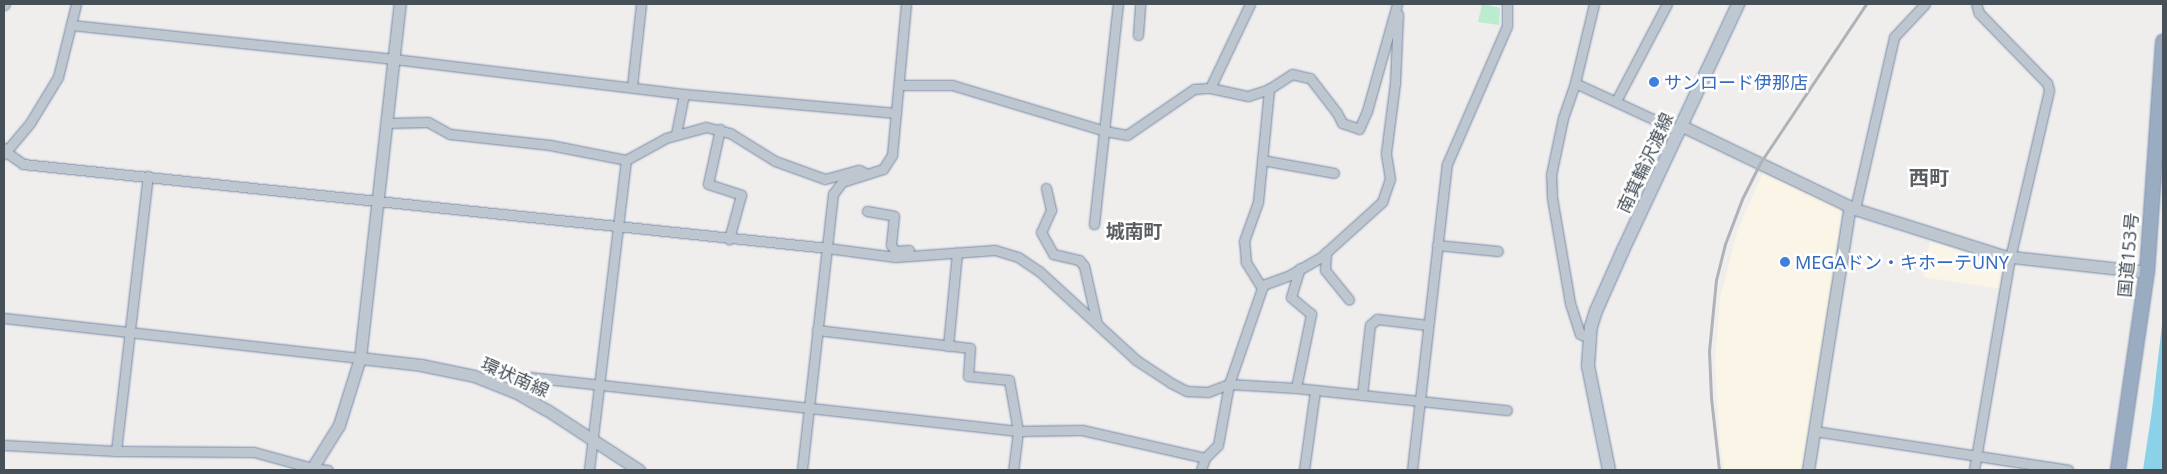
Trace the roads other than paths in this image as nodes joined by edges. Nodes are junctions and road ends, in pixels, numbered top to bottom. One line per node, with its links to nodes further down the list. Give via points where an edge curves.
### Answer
1 (76, 4): 15 (street)
2 (400, 4): 18 (street)
3 (641, 4): 21 (street)
4 (906, 4): 20 (street)
5 (1118, 4): 30 (street)
6 (1140, 4): 16 (street)
7 (1250, 4): 22 (street)
8 (1398, 4): 23 (street, via 1359,129 1342,123 1310,78 1292,74); 49 (street, via 1386,153 1390,179 1382,202)
9 (1507, 4): 45 (street, via 1507,26 1447,164)
10 (1594, 4): 19 (street)
11 (1667, 4): 25 (street)
12 (1738, 4): 29 (main road, 南箕輪沢渡線)
13 (1925, 4): 40 (street, via 1894,38)
14 (1976, 4): 51 (street, via 1980,13 2047,83 2049,90)
15 (71, 25): 18 (street); 32 (street, via 58,77 30,123)
16 (1138, 35)
17 (2163, 42): 53 (highway, 国道153号)
18 (394, 59): 21 (street); 27 (street)
19 (1575, 83): 25 (street); 61 (street, via 1554,153 1552,198 1570,303 1580,334)
20 (899, 85): 26 (street); 30 (street, via 952,84)
21 (632, 86): 24 (street)
22 (1210, 88): 23 (street, via 1248,96); 30 (street, via 1194,89 1127,135)
23 (1269, 89): 34 (street)
24 (684, 94): 26 (street); 31 (street)
25 (1616, 101): 29 (street)
26 (896, 113): 35 (street, via 892,155 883,169)
27 (388, 123): 33 (street, via 428,122 450,134 550,146); 39 (street)
28 (720, 129): 31 (street, via 706,127); 35 (street, via 775,161 825,179 859,170); 44 (street, via 708,184 741,194)
29 (1680, 129): 40 (street); 61 (main road, 南箕輪沢渡線, via 1596,311)
30 (1105, 131): 42 (street)
31 (676, 134): 33 (street)
32 (5, 152): 37 (street, via 23,164)
33 (626, 160): 43 (street)
34 (1262, 160): 36 (street); 54 (street, via 1258,202 1244,241 1246,262)
35 (867, 174): 46 (street, via 842,182 836,188)
36 (1334, 174)
37 (148, 176): 39 (street); 60 (street)
38 (1046, 188): 57 (street, via 1052,210 1041,232 1053,254 1079,260 1084,266)
39 (378, 200): 43 (street); 63 (street)
40 (1853, 208): 51 (street); 74 (street)
41 (867, 211): 50 (street, via 894,216 891,245 895,251 939,249)
42 (1094, 224)
43 (618, 226): 44 (street); 66 (street)
44 (729, 238): 46 (street)
45 (1437, 245): 47 (street); 58 (street)
46 (827, 248): 50 (street, via 896,257); 59 (street)
47 (1498, 251)
48 (957, 252): 50 (street); 57 (street, via 995,250 1018,258 1039,271); 62 (street)
49 (1326, 252): 52 (street); 55 (street, via 1325,270)
50 (941, 253)
51 (2010, 258): 53 (street); 78 (street)
52 (1300, 268): 54 (street, via 1263,284); 67 (street, via 1291,297 1311,314)
53 (2147, 272): 93 (highway, 国道153号)
54 (1262, 288): 65 (street)
55 (1350, 300)
56 (4, 318): 60 (street)
57 (1097, 324): 65 (street, via 1136,360 1187,391 1208,392)
58 (1428, 325): 69 (street, via 1377,320 1370,325); 70 (street)
59 (817, 330): 62 (street); 71 (street)
60 (131, 332): 63 (street); 77 (street)
61 (1590, 338): 89 (main road, 南箕輪沢渡線, via 1591,383)
62 (948, 346): 73 (street, via 970,348 968,376 1009,380)
63 (360, 358): 75 (street, 環状南線, via 421,364 474,376 517,393); 80 (street, via 338,426)
64 (511, 375): 66 (street)
65 (1229, 384): 67 (street); 79 (street, via 1218,444)
66 (597, 386): 71 (street); 75 (street)
67 (1296, 388): 68 (street)
68 (1315, 391): 69 (street); 87 (street)
69 (1362, 395): 70 (street)
70 (1419, 402): 72 (street); 88 (street)
71 (808, 408): 73 (street); 84 (street)
72 (1507, 410)
73 (1018, 431): 79 (street, via 1082,430); 85 (street)
74 (1814, 432): 78 (street); 90 (street)
75 (592, 439): 82 (street); 83 (street, 環状南線)
76 (4, 445): 77 (street)
77 (116, 451): 80 (street, via 254,452)
78 (1976, 456): 91 (street); 92 (street)
79 (1206, 458): 86 (street)
80 (311, 469): 81 (street)
81 (328, 470)
82 (589, 470)
83 (639, 470)
84 (802, 470)
85 (1013, 470)
86 (1201, 470)
87 (1304, 470)
88 (1412, 470)
89 (1609, 470)
90 (1808, 470)
91 (1974, 470)
92 (2068, 470)
93 (2118, 470)

